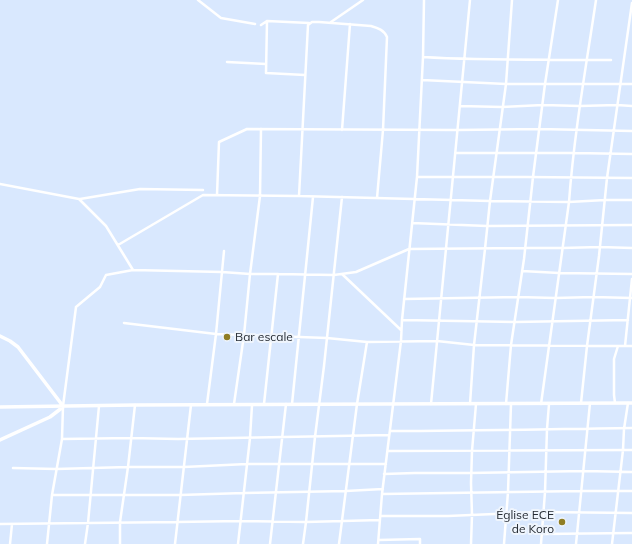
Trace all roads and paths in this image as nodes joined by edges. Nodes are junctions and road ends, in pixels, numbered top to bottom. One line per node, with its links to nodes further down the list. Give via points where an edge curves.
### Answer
1 (198, 0): 12 (street, via 221,18)
2 (363, 0): 10 (street)
3 (424, 0): 15 (street)
4 (470, 0): 16 (street)
5 (512, 0): 17 (street)
6 (558, 0): 18 (street)
7 (596, 0): 19 (street)
8 (632, 3): 29 (street)
9 (267, 21): 11 (street); 14 (street); 22 (street)
10 (330, 22): 11 (street); 13 (street)
11 (310, 23): 23 (street)
12 (256, 24)
13 (350, 24): 40 (street); 41 (street, via 378,28 387,37)
14 (261, 25)
15 (423, 57): 16 (street); 24 (street)
16 (464, 59): 17 (street); 25 (street)
17 (507, 60): 18 (street); 26 (street)
18 (549, 60): 19 (street); 27 (street)
19 (587, 60): 20 (street); 28 (street)
20 (611, 60)
21 (227, 62): 22 (street)
22 (266, 64): 23 (street, via 266,73)
23 (305, 75): 38 (street)
24 (422, 80): 25 (street); 42 (street)
25 (462, 81): 26 (street); 33 (street)
26 (506, 84): 27 (street); 36 (street)
27 (545, 84): 28 (street); 31 (street)
28 (583, 84): 29 (street); 34 (street)
29 (621, 84): 30 (street); 32 (street)
30 (632, 84)
31 (543, 105): 34 (street); 36 (street); 39 (street)
32 (617, 105): 34 (street); 35 (street); 46 (street)
33 (460, 106): 36 (street); 43 (street)
34 (580, 106): 45 (street)
35 (632, 106)
36 (502, 107): 44 (street)
37 (261, 129): 38 (street); 63 (street, via 247,129 219,142); 64 (street)
38 (302, 129): 40 (street); 65 (street)
39 (539, 129): 44 (street); 45 (street); 51 (street)
40 (342, 130): 41 (street)
41 (384, 130): 42 (street); 68 (street)
42 (420, 130): 43 (street); 54 (street)
43 (457, 130): 44 (street); 48 (street)
44 (499, 130): 50 (street)
45 (576, 130): 46 (street); 49 (street)
46 (614, 131): 47 (street); 52 (street)
47 (632, 131)
48 (456, 153): 50 (street); 55 (street)
49 (574, 153): 51 (street); 52 (street); 58 (street)
50 (496, 154): 51 (street); 56 (street)
51 (536, 154): 57 (street)
52 (611, 154): 53 (street); 59 (street)
53 (632, 154)
54 (417, 177): 55 (street); 70 (street)
55 (454, 177): 56 (street); 73 (street)
56 (492, 177): 57 (street); 74 (street)
57 (533, 177): 58 (street); 75 (street)
58 (570, 177): 59 (street); 76 (street)
59 (607, 178): 60 (street); 71 (street)
60 (632, 178)
61 (0, 184): 69 (street)
62 (203, 190): 69 (street, via 140,189)
63 (217, 195): 64 (street); 84 (street, via 203,195)
64 (260, 196): 65 (street); 98 (street)
65 (299, 196): 66 (street)
66 (313, 196): 67 (street); 100 (street)
67 (342, 197): 68 (street); 103 (street)
68 (377, 198): 70 (street)
69 (79, 199): 84 (street, via 106,226)
70 (414, 200): 73 (street); 77 (street)
71 (605, 200): 72 (street); 76 (street); 81 (street)
72 (632, 200)
73 (452, 201): 74 (street); 78 (street)
74 (490, 201): 75 (street); 83 (street)
75 (530, 202): 76 (street); 79 (street)
76 (569, 202): 80 (street)
77 (412, 223): 78 (street); 89 (street)
78 (449, 224): 83 (street); 90 (street)
79 (527, 225): 80 (street); 83 (street); 86 (street)
80 (566, 225): 81 (street); 87 (street)
81 (602, 225): 82 (street); 85 (street)
82 (632, 225)
83 (487, 226): 91 (street)
84 (118, 245): 93 (street)
85 (600, 247): 87 (street); 88 (street); 97 (street)
86 (525, 248): 87 (street); 91 (street); 94 (street)
87 (562, 248): 96 (street)
88 (632, 248)
89 (409, 249): 90 (street); 101 (street, via 356,272); 110 (street)
90 (447, 249): 91 (street); 111 (street)
91 (485, 249): 107 (street)
92 (224, 251): 95 (street)
93 (133, 270): 95 (street); 159 (street, via 106,275 100,287 76,307)
94 (522, 271): 96 (street); 105 (street)
95 (222, 272): 98 (street); 121 (street)
96 (559, 273): 97 (street); 108 (street)
97 (596, 273): 102 (street); 106 (street)
98 (250, 274): 99 (street); 122 (street)
99 (278, 274): 100 (street); 124 (street)
100 (305, 274): 103 (street); 125 (street)
101 (342, 274): 103 (street); 120 (street)
102 (632, 274)
103 (334, 275): 126 (street)
104 (632, 279): 109 (street)
105 (518, 297): 107 (street); 108 (street); 118 (street)
106 (593, 297): 108 (street); 109 (street); 117 (street)
107 (479, 298): 111 (street); 115 (street)
108 (555, 298): 116 (street)
109 (631, 298): 113 (street)
110 (404, 299): 111 (street); 112 (street)
111 (442, 299): 114 (street)
112 (402, 320): 114 (street); 120 (street)
113 (628, 320): 117 (street); 135 (street)
114 (439, 321): 115 (street); 128 (street)
115 (477, 321): 118 (street); 130 (street)
116 (552, 321): 117 (street); 118 (street); 132 (street)
117 (590, 321): 133 (street)
118 (515, 322): 131 (street)
119 (124, 323): 121 (street)
120 (402, 331): 127 (street)
121 (216, 334): 122 (street); 140 (street)
122 (244, 335): 124 (street); 141 (street)
123 (0, 336): 159 (street, via 18,347)
124 (272, 336): 125 (street); 143 (street)
125 (299, 337): 126 (street); 145 (street)
126 (327, 338): 129 (street); 146 (street)
127 (401, 341): 128 (street); 129 (street); 148 (street)
128 (437, 341): 130 (street); 149 (street)
129 (367, 342): 147 (street)
130 (474, 345): 131 (street); 150 (street)
131 (511, 345): 132 (street); 152 (street)
132 (549, 346): 133 (street); 154 (street)
133 (587, 346): 134 (street); 156 (street)
134 (618, 346): 135 (street); 137 (street, via 614,359)
135 (625, 346): 136 (street)
136 (632, 346)
137 (615, 403): 138 (street); 157 (street)
138 (630, 403): 162 (street)
139 (191, 404): 140 (street); 158 (street); 177 (street)
140 (207, 404): 141 (street)
141 (234, 404): 142 (street)
142 (252, 404): 143 (street); 175 (street)
143 (264, 404): 144 (street)
144 (286, 404): 145 (street); 171 (street)
145 (292, 404): 146 (street)
146 (318, 404): 147 (street); 172 (street)
147 (357, 404): 148 (street); 170 (street)
148 (394, 404): 149 (street); 167 (street)
149 (431, 404): 150 (street)
150 (470, 404): 151 (street)
151 (476, 404): 152 (street); 168 (street)
152 (506, 404): 153 (street)
153 (511, 404): 154 (street); 164 (street)
154 (541, 404): 155 (street)
155 (549, 404): 156 (street); 165 (street)
156 (581, 404): 157 (street)
157 (590, 404): 166 (street)
158 (135, 405): 160 (street); 174 (street)
159 (63, 406): 160 (street); 161 (street); 176 (street); 178 (street, via 50,417)
160 (99, 406): 173 (street)
161 (0, 407)
162 (624, 428): 163 (street); 166 (street); 179 (street)
163 (632, 428)
164 (510, 429): 165 (street); 168 (street); 183 (street)
165 (547, 429): 166 (street); 184 (street)
166 (588, 429): 185 (street)
167 (390, 431): 168 (street); 169 (street)
168 (474, 431): 182 (street)
169 (389, 435): 170 (street); 181 (street)
170 (353, 436): 172 (street); 189 (street)
171 (282, 437): 172 (street); 175 (street); 187 (street)
172 (315, 437): 188 (street)
173 (96, 438): 174 (street); 176 (street); 194 (street)
174 (131, 438): 177 (street); 191 (street)
175 (250, 438): 177 (street); 186 (street)
176 (62, 439): 195 (street)
177 (187, 439): 192 (street)
178 (0, 440)
179 (623, 450): 180 (street); 185 (street); 199 (street)
180 (632, 450)
181 (388, 451): 182 (street); 190 (street)
182 (472, 451): 183 (street); 201 (street)
183 (509, 451): 184 (street); 198 (street)
184 (546, 451): 185 (street); 196 (street)
185 (586, 451): 197 (street)
186 (247, 464): 187 (street); 192 (street); 212 (street)
187 (279, 464): 188 (street); 207 (street)
188 (312, 464): 189 (street); 208 (street)
189 (349, 464): 190 (street); 204 (street)
190 (386, 464): 202 (street)
191 (128, 467): 192 (street); 194 (street); 217 (street)
192 (184, 467): 218 (street)
193 (13, 468): 195 (street)
194 (92, 468): 195 (street); 216 (street)
195 (56, 469): 215 (street)
196 (545, 471): 197 (street); 198 (street); 210 (street)
197 (584, 471): 199 (street); 205 (street)
198 (509, 472): 201 (street); 209 (street)
199 (620, 472): 200 (street); 211 (street)
200 (632, 472)
201 (471, 473): 202 (street); 213 (street)
202 (384, 474): 203 (street)
203 (383, 489): 204 (street); 214 (street)
204 (346, 491): 208 (street); 228 (street)
205 (581, 491): 210 (street); 211 (street); 219 (street)
206 (632, 491): 211 (street)
207 (276, 492): 208 (street); 212 (street); 231 (street)
208 (309, 492): 232 (street)
209 (508, 492): 210 (street); 213 (street); 223 (street)
210 (545, 492): 220 (street)
211 (618, 492): 221 (street)
212 (244, 493): 218 (street); 227 (street)
213 (471, 493): 214 (street); 224 (street)
214 (382, 494): 225 (street)
215 (52, 495): 216 (street); 233 (street)
216 (90, 495): 217 (street); 234 (street)
217 (124, 495): 218 (street); 229 (street)
218 (180, 495): 230 (street)
219 (579, 512): 220 (street); 221 (street); 240 (street)
220 (543, 513): 223 (street); 239 (street)
221 (616, 513): 222 (street); 237 (street)
222 (632, 513)
223 (507, 514): 224 (street); 254 (street)
224 (472, 515): 225 (street); 253 (street)
225 (381, 516): 226 (street)
226 (380, 520): 228 (street); 241 (street)
227 (240, 521): 230 (street); 231 (street); 247 (street)
228 (342, 521): 232 (street); 250 (street)
229 (120, 522): 230 (street); 234 (street); 245 (street)
230 (177, 522): 246 (street)
231 (273, 522): 232 (street); 248 (street)
232 (306, 522): 249 (street)
233 (49, 523): 234 (street); 236 (street); 243 (street)
234 (88, 523): 244 (street)
235 (0, 524): 236 (street)
236 (12, 524): 242 (street)
237 (613, 533): 238 (street); 240 (street); 257 (street)
238 (632, 533)
239 (542, 534): 240 (street); 255 (street)
240 (577, 534): 256 (street)
241 (379, 540): 251 (street); 252 (street, via 420,539)
242 (10, 544)
243 (47, 544)
244 (84, 544)
245 (120, 544)
246 (175, 544)
247 (238, 544)
248 (270, 544)
249 (303, 544)
250 (339, 544)
251 (378, 544)
252 (420, 544)
253 (472, 544)
254 (504, 544)
255 (541, 544)
256 (576, 544)
257 (612, 544)

